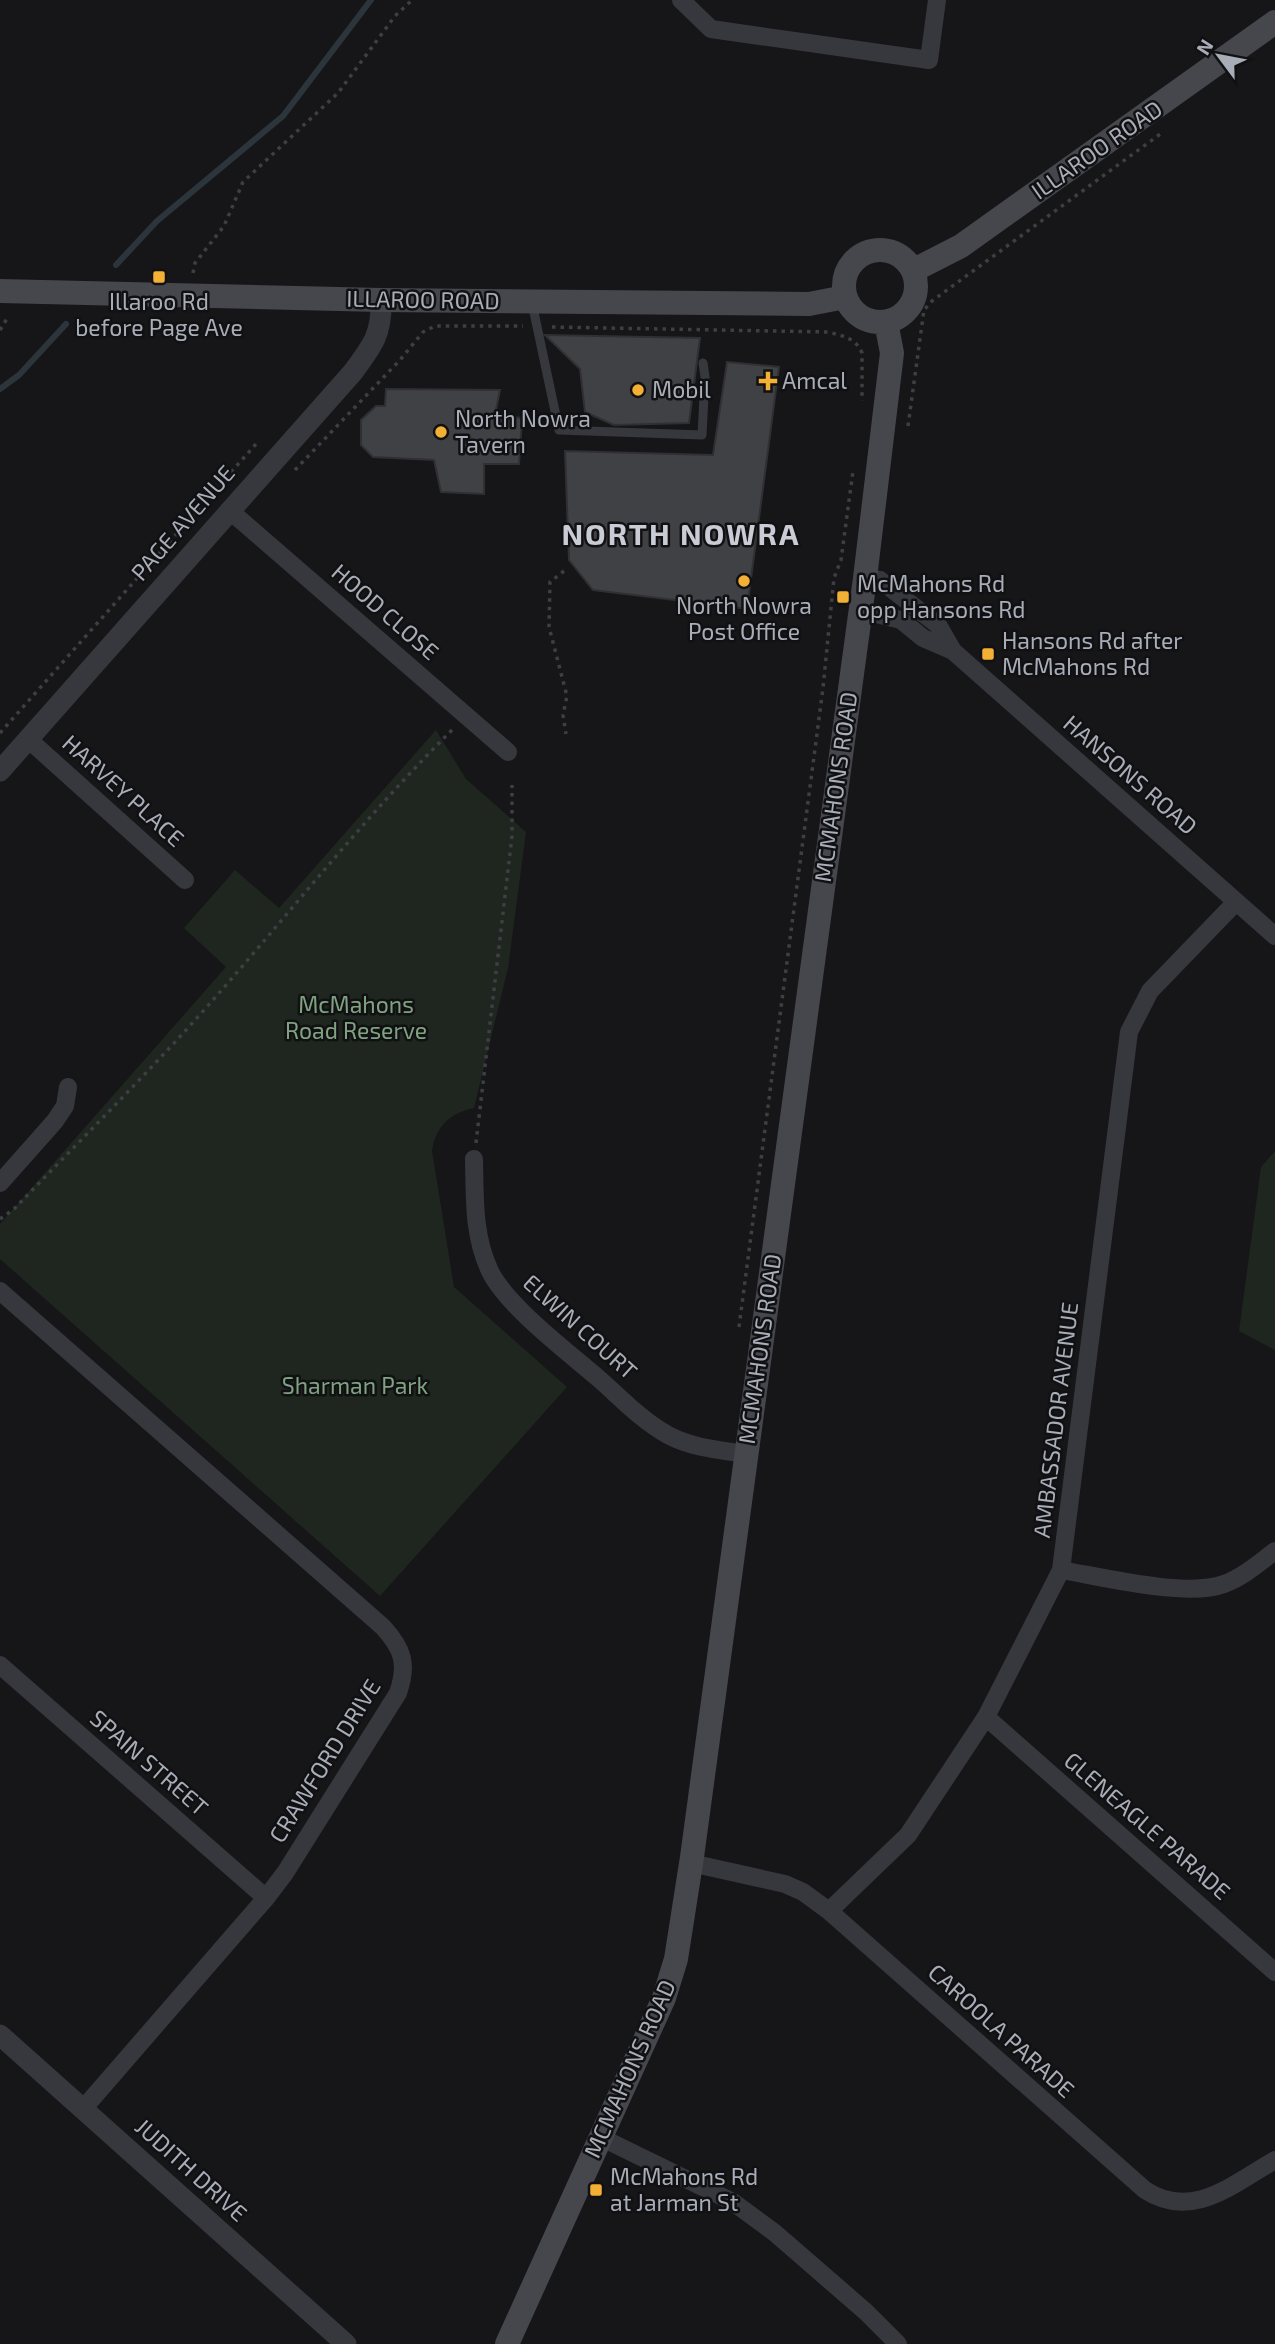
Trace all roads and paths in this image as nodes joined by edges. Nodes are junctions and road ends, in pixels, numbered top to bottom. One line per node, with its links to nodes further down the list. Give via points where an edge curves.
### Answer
1 (412, 0): 7 (path, via 338,93 243,182 224,226 195,262)
2 (681, 0): 3 (street, via 711,29 929,60)
3 (937, 0)
4 (1275, 22): 6 (main road, ILLAROO ROAD, via 961,246)
5 (1167, 129): 16 (path, via 932,301 924,310)
6 (914, 270): 9 (main road, via 907,260 885,249 862,254 846,273); 13 (main road, via 913,303)
7 (194, 273)
8 (0, 291): 10 (main road, ILLAROO ROAD)
9 (845, 297): 11 (main road, ILLAROO ROAD, via 809,304); 13 (main road, via 857,314)
10 (381, 300): 11 (main road, ILLAROO ROAD); 22 (street, PAGE AVENUE, via 380,329 370,349)
11 (531, 301): 14 (lane)
12 (8, 317): 15 (path)
13 (886, 322): 24 (main road, MCMAHONS ROAD, via 892,353)
14 (537, 327): 17 (lane, via 559,430 702,435); 18 (path, via 828,332 859,346); 21 (path, via 456,325 423,332)
15 (0, 330)
16 (920, 337)
17 (703, 363)
18 (862, 406)
19 (256, 444): 28 (path)
20 (853, 470): 42 (path, via 842,560 834,578 824,688)
21 (291, 473)
22 (229, 510): 27 (street, HOOD CLOSE); 30 (street, PAGE AVENUE)
23 (564, 571): 29 (path, via 550,582 549,626 567,696)
24 (865, 578): 25 (main road, MCMAHONS ROAD); 26 (street, HANSONS ROAD, via 880,580 938,625)
25 (860, 610): 26 (street, HANSONS ROAD, via 901,620 923,638); 43 (main road, MCMAHONS ROAD)
26 (953, 652): 35 (street, HANSONS ROAD)
27 (467, 716): 31 (street, HOOD CLOSE); 40 (path, via 345,845 177,1040)
28 (0, 733)
29 (566, 734)
30 (28, 739): 32 (street, PAGE AVENUE); 34 (street, HARVEY PLACE)
31 (508, 752)
32 (0, 771)
33 (512, 785): 38 (path, via 512,836)
34 (185, 880)
35 (1236, 902): 36 (street, HANSONS ROAD); 45 (street, AMBASSADOR AVENUE, via 1150,991 1129,1032)
36 (1275, 936)
37 (68, 1087): 39 (street, via 65,1106 55,1121)
38 (474, 1159): 43 (street, ELWIN COURT, via 481,1250 490,1273 507,1295 656,1427 687,1443)
39 (0, 1183)
40 (0, 1219)
41 (0, 1291): 49 (street, CRAWFORD DRIVE, via 396,1642 403,1659 398,1693)
42 (738, 1339)
43 (746, 1454): 48 (main road, MCMAHONS ROAD)
44 (1275, 1551): 45 (street, via 1223,1585 1178,1589)
45 (1061, 1570): 47 (street, AMBASSADOR AVENUE)
46 (0, 1665): 49 (street, SPAIN STREET)
47 (986, 1717): 50 (street, AMBASSADOR AVENUE, via 908,1835); 51 (street, GLENEAGLE PARADE)
48 (691, 1863): 50 (street, CAROOLA PARADE, via 785,1884); 54 (main road, MCMAHONS ROAD, via 671,1978)
49 (266, 1898): 53 (street, CRAWFORD DRIVE)
50 (829, 1911): 55 (street, CAROOLA PARADE, via 1157,2199 1182,2204 1201,2200)
51 (1275, 1972)
52 (0, 2035): 53 (street, JUDITH DRIVE)
53 (83, 2109): 56 (street, JUDITH DRIVE)
54 (600, 2137): 57 (main road, MCMAHONS ROAD); 58 (street, via 733,2202 785,2242)
55 (1275, 2160)
56 (346, 2344)
57 (508, 2344)
58 (898, 2344)

